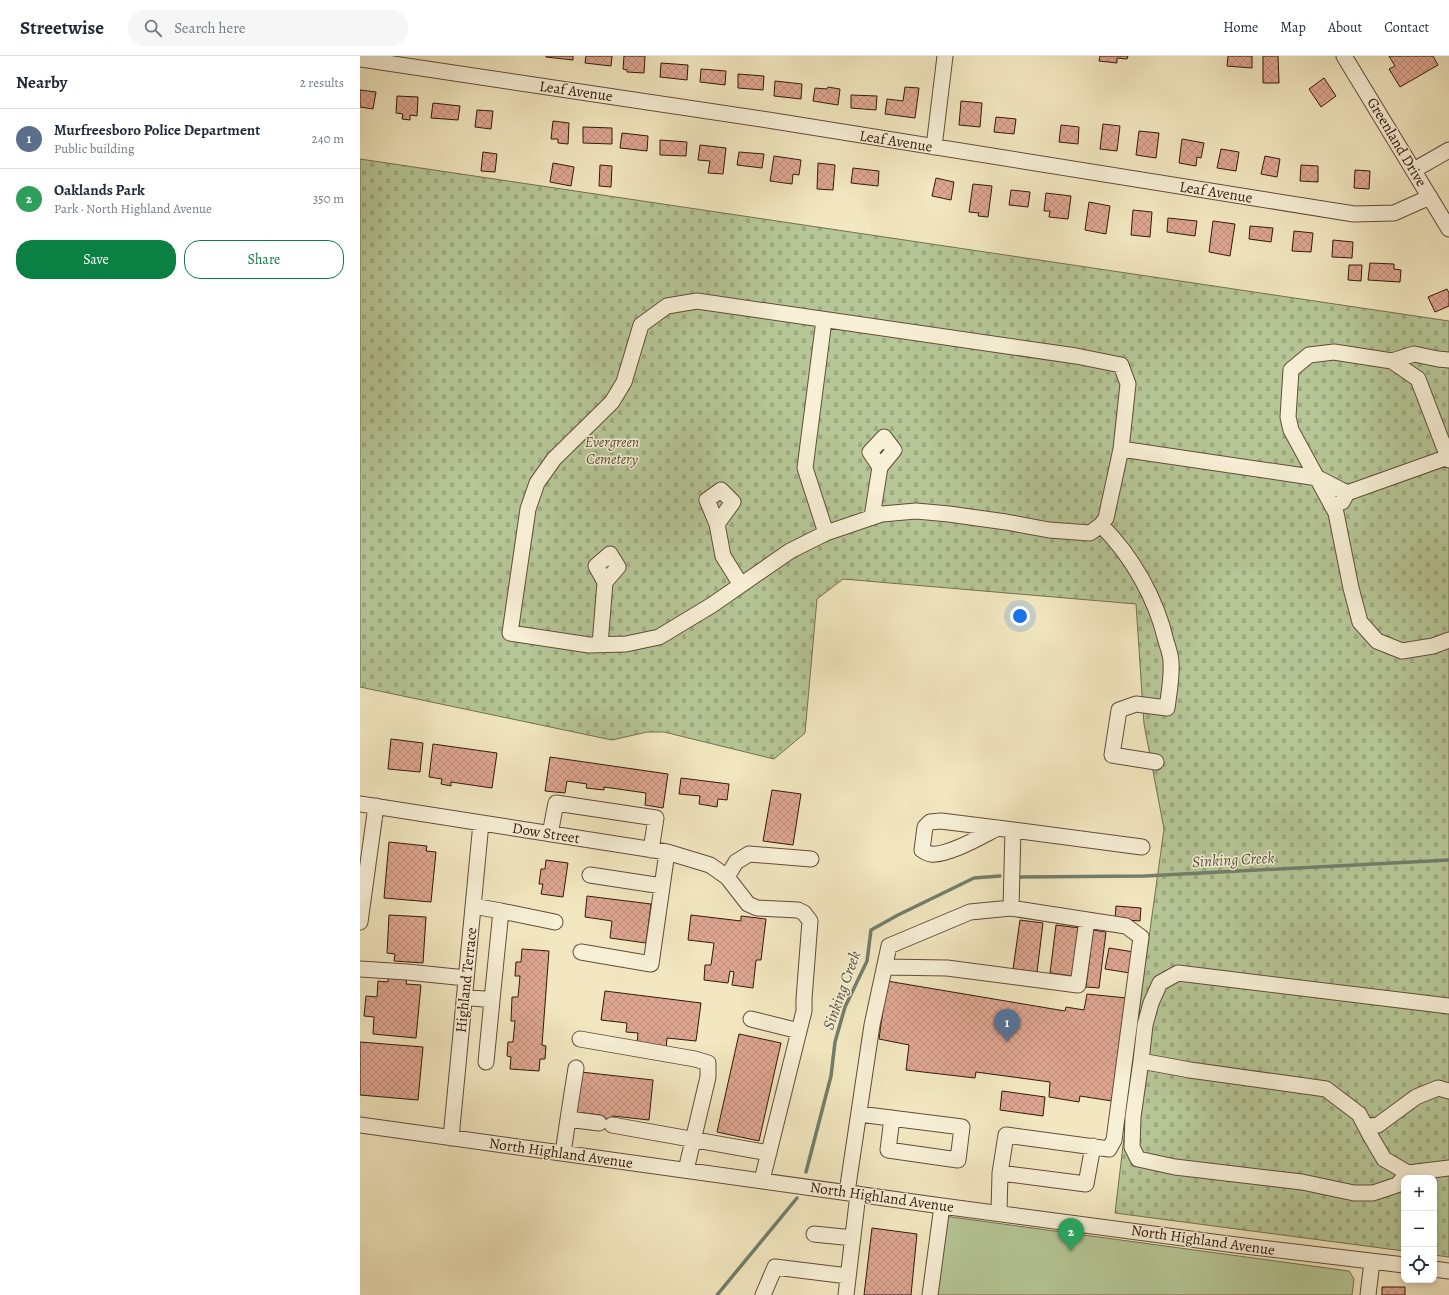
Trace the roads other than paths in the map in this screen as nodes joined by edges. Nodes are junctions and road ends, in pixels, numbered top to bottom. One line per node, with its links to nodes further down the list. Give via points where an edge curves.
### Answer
1 (945, 56): 5 (street)
2 (1344, 56): 7 (street, Greenland Drive)
3 (360, 58): 4 (street, Leaf Avenue)
4 (410, 61): 5 (street, Leaf Avenue)
5 (934, 147): 8 (street, Leaf Avenue, via 1354,214 1394,213)
6 (1448, 154): 7 (street)
7 (1414, 170): 8 (street, Greenland Drive)
8 (1430, 197): 9 (street, Greenland Drive)
9 (1449, 229)
10 (824, 320): 14 (street, via 1076,356 1121,366 1128,384); 23 (street, via 805,468); 27 (street, via 696,301 667,306 641,325 624,382 612,402 554,460 537,483 528,508 510,633)
11 (1443, 360): 12 (street, via 1414,354); 13 (street)
12 (1392, 361): 13 (street); 17 (street, via 1334,352 1309,354 1291,370 1288,417 1290,430)
13 (1418, 379): 15 (street)
14 (1121, 449): 17 (street); 22 (street, via 1106,518)
15 (1448, 458): 18 (street)
16 (880, 467): 20 (street)
17 (1318, 478): 18 (street); 19 (street)
18 (1347, 493): 19 (street)
19 (1336, 512): 26 (street, via 1360,622 1377,641 1402,651 1434,646)
20 (872, 517): 22 (street, via 916,511 1049,530 1090,533); 23 (street)
21 (717, 524): 25 (street, via 723,556)
22 (1101, 525): 28 (street, via 1117,541 1144,582 1163,629 1171,660 1167,708 1136,704 1119,710 1112,755)
23 (826, 533): 25 (street, via 790,551)
24 (604, 582): 27 (street)
25 (741, 585): 27 (street, via 659,637 626,644)
26 (1449, 640)
27 (600, 645)
28 (1156, 762)
29 (360, 804): 30 (street, Dow Street)
30 (376, 806): 31 (street, Dow Street); 44 (street)
31 (481, 822): 32 (street, Dow Street); 40 (street, Highland Terrace)
32 (550, 834): 34 (street, Dow Street); 34 (street, via 556,803 656,818)
33 (1142, 847): 41 (street, via 1005,829)
34 (651, 850): 35 (street, Dow Street)
35 (668, 852): 38 (street, Dow Street, via 710,865); 39 (street)
36 (811, 859): 38 (street, via 749,854 736,862)
37 (590, 875): 39 (street)
38 (727, 877): 54 (street, Dow Street, via 748,904 757,908 798,910 810,921 804,1011)
39 (662, 886): 46 (street, via 651,964)
40 (473, 906): 42 (street); 49 (street, Highland Terrace)
41 (1011, 908): 43 (street); 47 (street, via 970,912 889,946)
42 (501, 911): 45 (street); 51 (street)
43 (1087, 920): 47 (street, via 1078,985 947,968); 67 (street, via 1126,926 1141,938 1114,1140 1109,1149)
44 (360, 922)
45 (556, 922)
46 (581, 952)
47 (885, 967): 60 (street, via 872,1025)
48 (360, 969): 49 (street)
49 (466, 978): 50 (street, Highland Terrace)
50 (465, 997): 51 (street); 65 (street, Highland Terrace)
51 (492, 1000): 57 (street)
52 (1449, 1006): 56 (street, via 1178,973 1160,983 1151,1003)
53 (751, 1019): 54 (street)
54 (799, 1031): 68 (street)
55 (580, 1039): 66 (street, via 708,1063 708,1077)
56 (1141, 1061): 64 (street, via 1326,1089 1360,1114); 73 (street, via 1132,1147 1138,1159 1175,1167 1302,1182 1354,1193 1373,1193 1397,1185)
57 (486, 1062)
58 (576, 1068): 62 (street)
59 (1449, 1091): 64 (street, via 1438,1088 1416,1097 1378,1125)
60 (859, 1114): 61 (street); 75 (street)
61 (892, 1118): 61 (street, via 962,1127 958,1160 888,1150)
62 (568, 1119): 66 (street); 69 (street)
63 (360, 1125): 65 (street, North Highland Avenue)
64 (1366, 1127): 73 (street, via 1384,1159)
65 (451, 1138): 69 (street, North Highland Avenue)
66 (692, 1138): 68 (street); 71 (street)
67 (1093, 1146): 72 (street, via 1086,1184); 72 (street, via 1006,1135)
68 (769, 1152): 74 (street)
69 (563, 1153): 71 (street, North Highland Avenue)
70 (1449, 1168): 73 (street)
71 (686, 1170): 74 (street, North Highland Avenue)
72 (1000, 1173): 77 (street)
73 (1408, 1173)
74 (762, 1180): 75 (street, North Highland Avenue)
75 (853, 1193): 76 (street, North Highland Avenue); 79 (street)
76 (942, 1206): 77 (street, North Highland Avenue); 87 (street)
77 (999, 1213): 80 (street, North Highland Avenue)
78 (814, 1234): 79 (street)
79 (853, 1238): 84 (street)
80 (1372, 1262): 81 (street, North Highland Avenue); 88 (street)
81 (1401, 1266)
82 (1437, 1269): 83 (street)
83 (1449, 1271)
84 (848, 1276): 85 (street, via 775,1267); 86 (street)
85 (763, 1295)
86 (846, 1295)
87 (930, 1295)
88 (1368, 1295)

